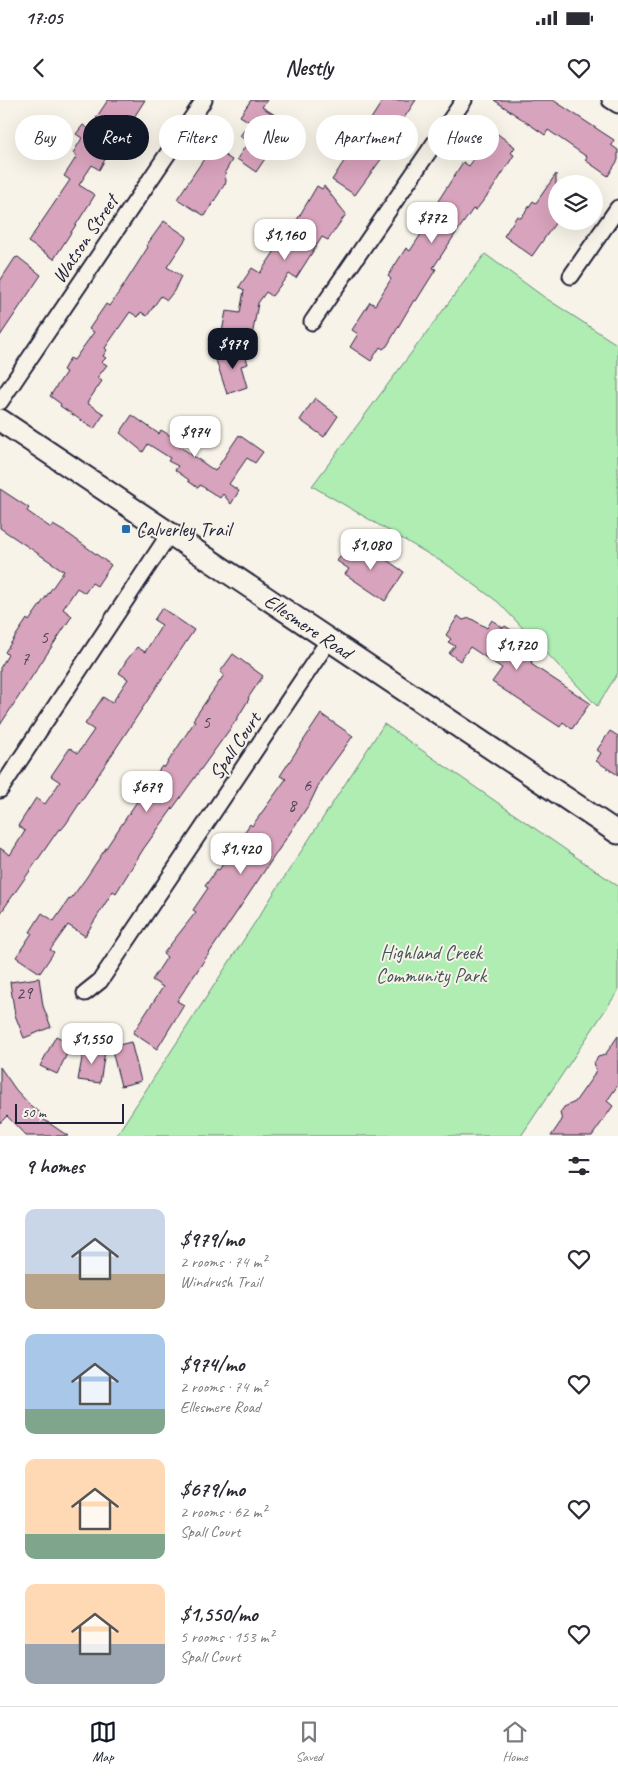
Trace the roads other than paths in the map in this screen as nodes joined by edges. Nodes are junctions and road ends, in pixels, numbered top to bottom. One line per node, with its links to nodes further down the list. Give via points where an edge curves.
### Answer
1 (204, 100): 8 (street, Watson Street)
2 (464, 100): 7 (street)
3 (610, 100): 4 (street)
4 (618, 106)
5 (618, 208): 6 (street)
6 (571, 276)
7 (312, 322)
8 (0, 402)
9 (0, 420): 10 (main road, Ellesmere Road)
10 (170, 533): 11 (main road, Ellesmere Road); 12 (street)
11 (329, 640): 13 (main road, Ellesmere Road); 14 (street, Spall Court, via 100,982)
12 (0, 790)
13 (618, 833)
14 (85, 994)

